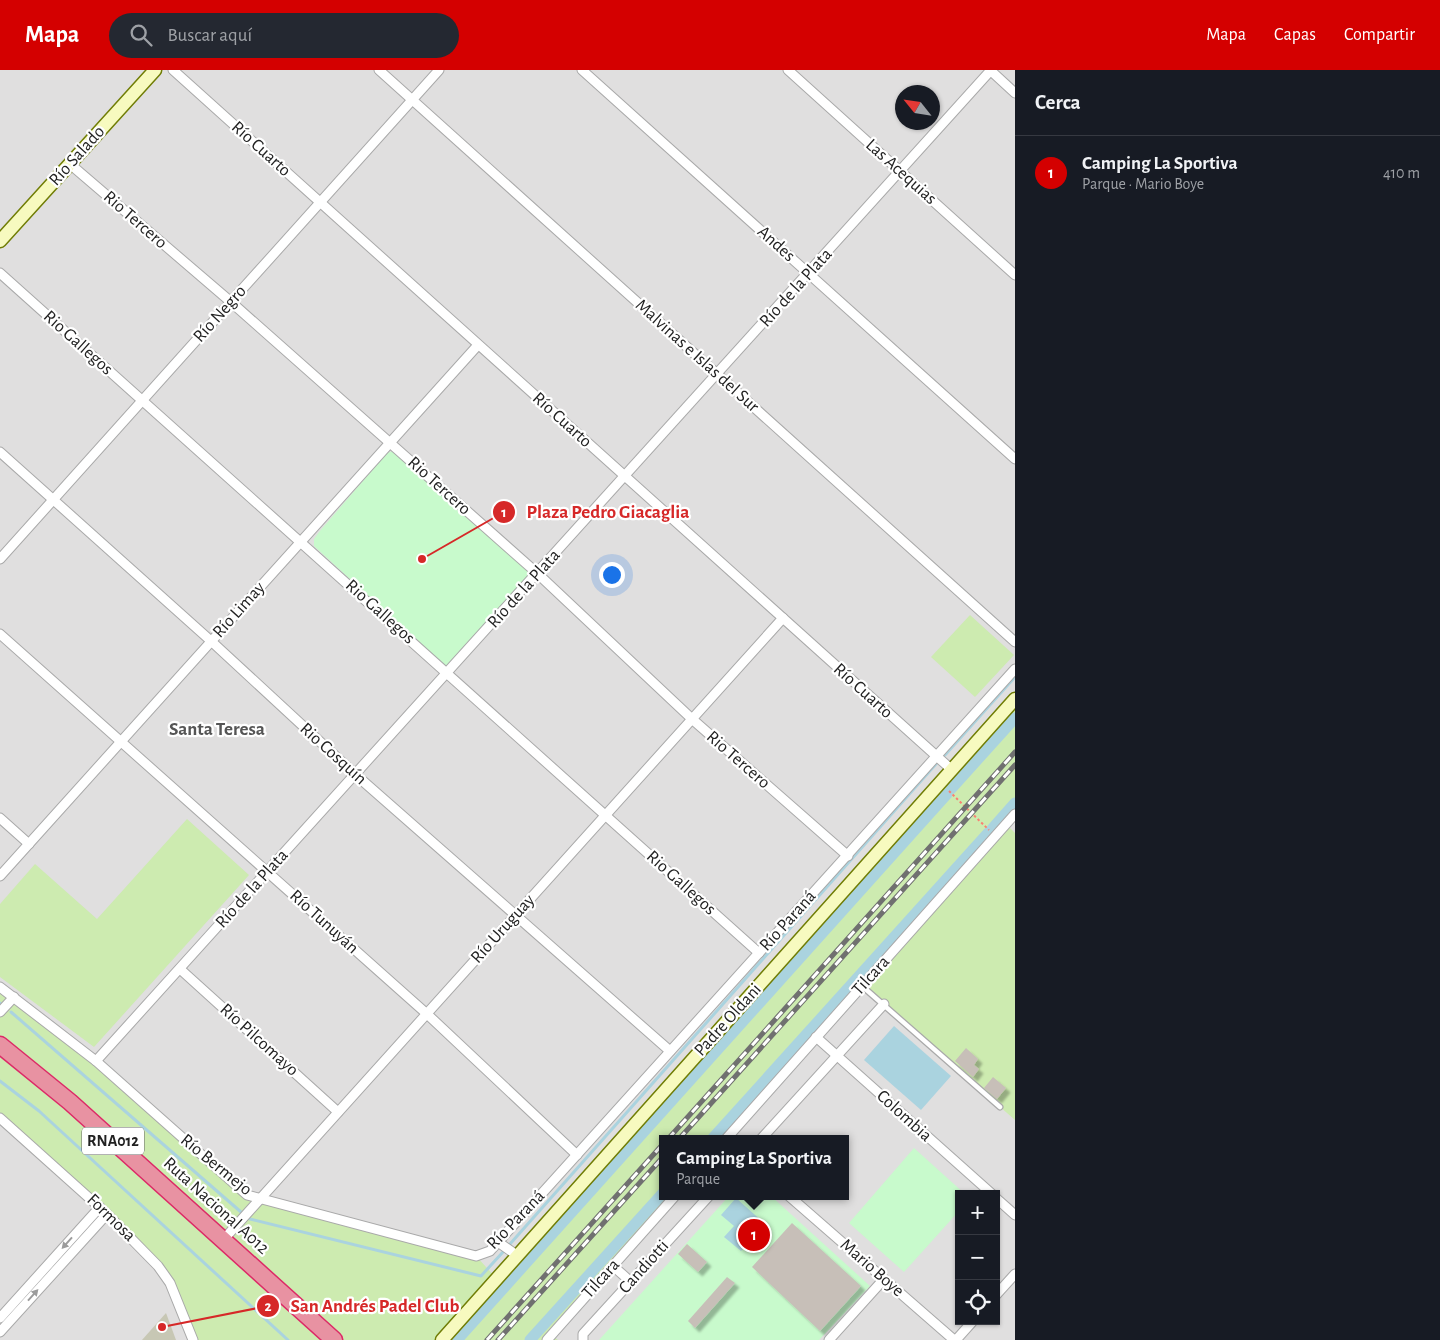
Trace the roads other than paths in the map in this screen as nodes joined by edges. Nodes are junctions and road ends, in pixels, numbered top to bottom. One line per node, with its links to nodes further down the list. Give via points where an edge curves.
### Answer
1 (155, 70): 10 (main road, Río Salado)
2 (173, 70): 12 (street, Río Cuarto)
3 (378, 70): 9 (street, Malvinas e Islas del Sur)
4 (439, 70): 9 (street, Río Negro)
5 (582, 70): 15 (street, Andes)
6 (788, 70): 11 (street, Las Acequias)
7 (990, 70): 8 (street); 11 (street, Río de la Plata)
8 (1015, 93)
9 (412, 100): 12 (street, Río Negro); 19 (street, Malvinas e Islas del Sur)
10 (70, 164): 13 (main road, Río Salado); 17 (street, Rio Tercero)
11 (900, 171): 15 (street, Río de la Plata); 16 (street, Las Acequias)
12 (320, 203): 17 (street, Río Negro); 18 (street, Río Cuarto)
13 (0, 241)
14 (0, 273): 20 (street, Rio Gallegos)
15 (808, 273): 19 (street, Río de la Plata); 23 (street, Andes)
16 (1015, 275)
17 (230, 302): 20 (street, Río Negro); 21 (street, Rio Tercero)
18 (478, 344): 21 (street, Río Limay); 24 (street, Río Cuarto)
19 (718, 375): 24 (street, Río de la Plata); 32 (street, Malvinas e Islas del Sur)
20 (142, 400): 25 (street, Río Negro); 26 (street, Rio Gallegos)
21 (390, 443): 26 (street, Río Limay); 28 (street, Rio Tercero)
22 (0, 452): 25 (street, Rio Cosquín)
23 (1015, 458)
24 (626, 477): 28 (street, Río de la Plata); 29 (street, Río Cuarto)
25 (53, 500): 27 (street, Río Negro); 31 (street, Rio Cosquín)
26 (301, 542): 31 (street, Río Limay); 34 (street, Rio Gallegos)
27 (0, 559)
28 (538, 574): 34 (street, Río de la Plata); 36 (street, Rio Tercero)
29 (783, 618): 36 (street, Río Uruguay); 38 (street, Río Cuarto)
30 (0, 634): 37 (street, Río Tunuyán)
31 (211, 641): 37 (street, Río Limay); 40 (street, Rio Cosquín)
32 (1015, 642)
33 (1015, 669): 38 (street, Río Paraná)
34 (448, 673): 40 (street, Río de la Plata); 42 (street, Rio Gallegos)
35 (1015, 700): 39 (main road, Padre Oldani)
36 (692, 719): 42 (street, Río Uruguay); 45 (street, Rio Tercero)
37 (121, 742): 44 (street, Río Limay); 46 (street, Río Tunuyán)
38 (937, 757): 39 (street, Río Cuarto); 45 (street, Río Paraná)
39 (952, 770): 79 (main road, Padre Oldani)
40 (356, 775): 46 (street, Río de la Plata); 48 (street, Rio Cosquín)
41 (1015, 814): 51 (street, Tilcara)
42 (606, 815): 48 (street, Río Uruguay); 49 (street, Rio Gallegos)
43 (0, 818): 44 (street)
44 (29, 844): 47 (street, Río Limay)
45 (848, 856): 49 (street, Río Paraná)
46 (267, 872): 50 (street, Río de la Plata); 56 (street, Río Tunuyán)
47 (0, 876)
48 (516, 915): 56 (street, Río Uruguay); 59 (street, Rio Cosquín)
49 (759, 953): 59 (street, Río Paraná)
50 (180, 969): 61 (street, Río de la Plata); 63 (street, Río Pilcomayo)
51 (862, 986): 54 (lane); 57 (street, Tilcara)
52 (0, 987): 53 (street, Río Bermejo)
53 (14, 997): 55 (street); 61 (street, Río Bermejo)
54 (884, 1004): 60 (street); 62 (lane)
55 (0, 1012)
56 (427, 1014): 63 (street, Río Uruguay); 67 (street, Río Tunuyán)
57 (816, 1037): 60 (street, Colombia); 65 (street, Tilcara)
58 (0, 1045): 76 (highway, Ruta Nacional A012 / RNA012, via 70,1102)
59 (670, 1051): 67 (street, Río Paraná)
60 (837, 1055): 66 (street); 68 (street, Colombia)
61 (96, 1061): 69 (street, Río Bermejo, via 247,1195)
62 (1000, 1108)
63 (338, 1112): 69 (street, Río Uruguay)
64 (0, 1118): 74 (street, Formosa)
65 (730, 1135)
66 (765, 1135)
67 (577, 1155): 77 (street, Río Paraná)
68 (988, 1190)
69 (260, 1199): 76 (street, Río Uruguay); 78 (street, Río Bermejo)
70 (671, 1200): 80 (street, Tilcara)
71 (705, 1200): 83 (street, Candiotti)
72 (794, 1200): 82 (street, Mario Boye)
73 (1000, 1202): 75 (street)
74 (104, 1210): 85 (street, one-way to 85); 87 (street, one-way to 74); 88 (street, Formosa, via 170,1283)
75 (1015, 1215)
76 (224, 1239): 89 (highway, Ruta Nacional A012 / RNA012)
77 (498, 1242): 78 (street, Río Paraná, via 490,1251); 79 (street)
78 (476, 1256)
79 (518, 1256): 90 (main road, Padre Oldani)
80 (613, 1266): 83 (street); 91 (street, Tilcara)
81 (1015, 1274): 84 (street)
82 (884, 1279): 93 (street); 94 (street, Mario Boye)
83 (631, 1282): 92 (street, Candiotti, via 583,1334)
84 (1000, 1291)
85 (0, 1318)
86 (969, 1325): 94 (street)
87 (0, 1332)
88 (193, 1340)
89 (334, 1340)
90 (442, 1340)
91 (547, 1340)
92 (583, 1340)
93 (828, 1340)
94 (955, 1340)

